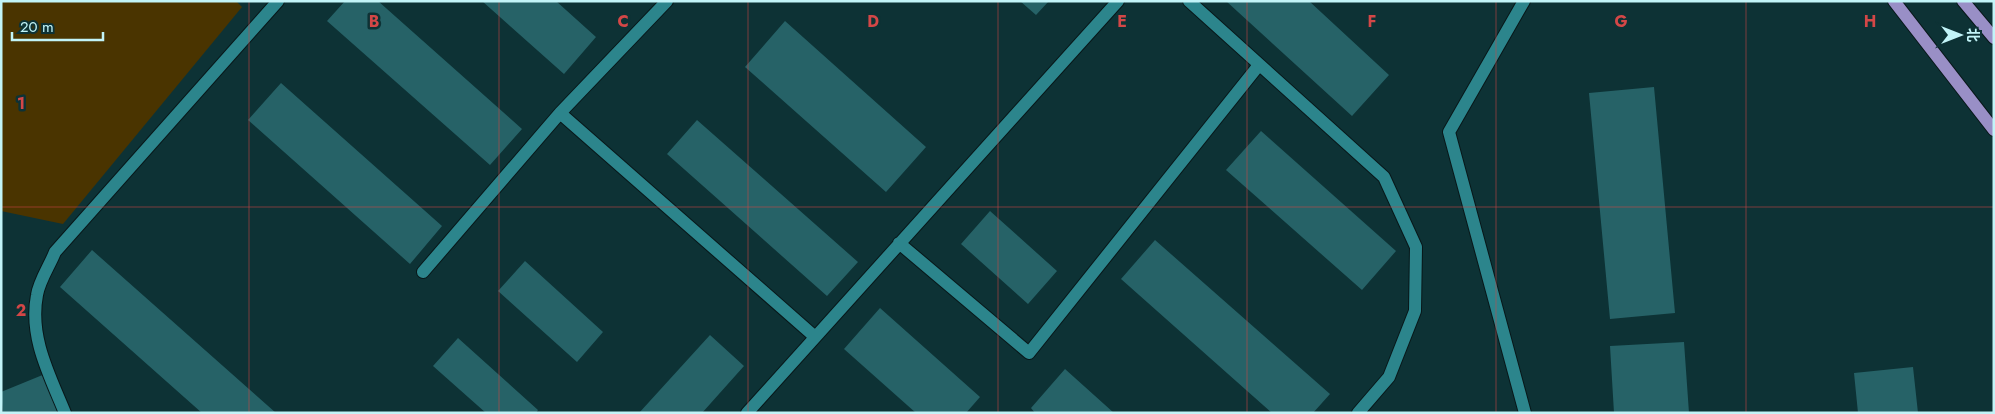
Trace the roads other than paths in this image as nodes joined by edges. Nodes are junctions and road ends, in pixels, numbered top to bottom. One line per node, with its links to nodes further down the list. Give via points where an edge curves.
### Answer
1 (668, 1): 10 (street)
2 (1118, 1): 12 (street)
3 (1189, 1): 9 (street)
4 (1524, 1): 18 (street, via 1449,132)
5 (1894, 1): 11 (main road)
6 (1963, 1): 8 (main road)
7 (272, 3): 15 (street, via 55,252 37,293 34,324 41,354)
8 (1994, 38)
9 (1259, 65): 12 (street, via 1029,353); 17 (street, via 1384,177 1416,248 1415,311 1388,377)
10 (560, 113): 13 (street); 14 (street)
11 (1994, 130)
12 (899, 243): 14 (street)
13 (424, 272)
14 (814, 336): 16 (street)
15 (64, 413)
16 (747, 413)
17 (1358, 413)
18 (1525, 413)

